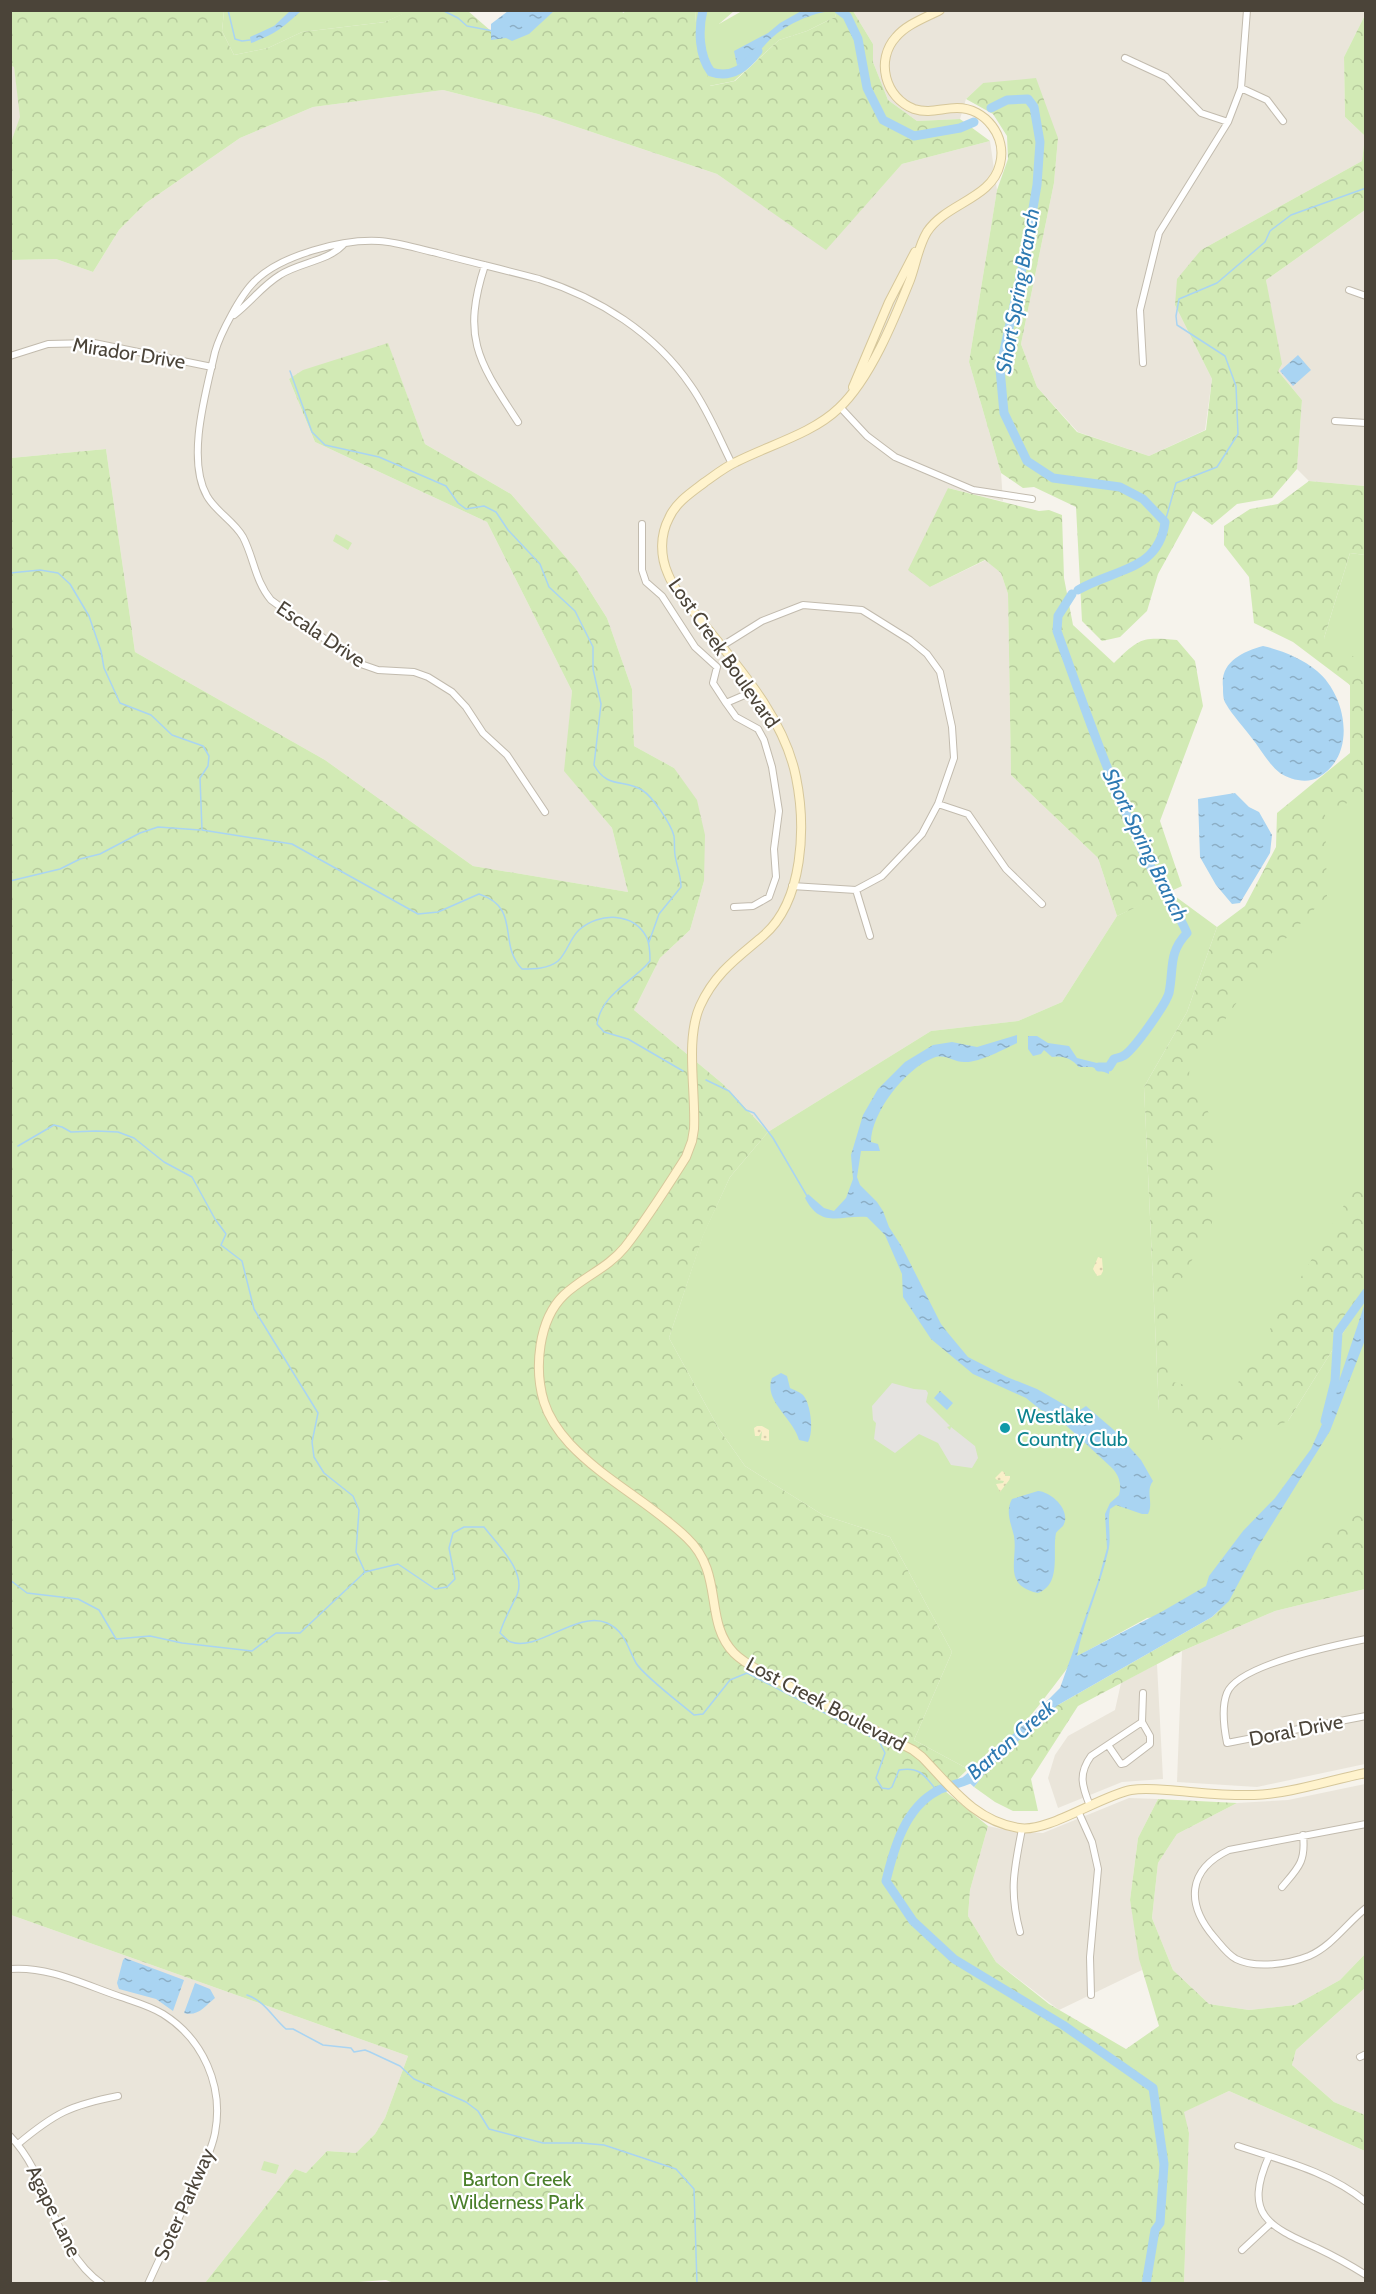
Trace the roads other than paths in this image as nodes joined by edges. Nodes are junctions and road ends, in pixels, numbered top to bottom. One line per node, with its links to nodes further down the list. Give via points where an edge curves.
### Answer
1 (940, 10): 15 (street, Lost Creek Boulevard, via 907,27 892,41 885,63 888,84 898,99 912,108 976,112 994,128 1001,163 991,183 945,212 928,231 910,280 859,386)
2 (1246, 10): 4 (street)
3 (1125, 58): 6 (street, via 1166,77 1201,113)
4 (1240, 87): 5 (street, via 1268,100); 6 (street)
5 (1283, 121)
6 (1228, 122): 13 (street, via 1159,233 1140,310)
7 (343, 245): 8 (street, Escala Drive, via 378,241); 11 (street, Escala Drive, via 278,275); 11 (street, Escala Drive, via 336,244 268,270 254,282)
8 (485, 266): 17 (street, via 475,304 477,346 487,373); 19 (street, Escala Drive, via 554,284 623,318 689,382)
9 (1349, 290): 10 (street)
10 (1365, 297)
11 (232, 317): 14 (street, Escala Drive, via 218,343)
12 (10, 356): 14 (street, Mirador Drive, via 48,344 94,343)
13 (1143, 363)
14 (212, 367): 26 (street, Escala Drive, via 199,440 199,476 212,503 240,533 267,595 358,663 378,670 428,676 452,692 483,733 507,756)
15 (840, 407): 19 (street, Lost Creek Boulevard, via 810,427); 20 (street, via 867,436 895,457 973,490)
16 (1335, 421): 18 (street)
17 (518, 422)
18 (1365, 423)
19 (732, 464): 22 (street, Lost Creek Boulevard, via 694,490 671,513 662,548 673,584)
20 (1032, 499)
21 (642, 524): 24 (street, via 640,542 646,582 662,596 695,646 717,667 713,683)
22 (722, 646): 23 (street, Lost Creek Boulevard); 25 (street, via 762,621 802,605 862,610 910,640 940,672 952,727 954,758)
23 (754, 691): 24 (street); 27 (street, Lost Creek Boulevard, via 782,736 797,780 801,849)
24 (726, 703): 30 (street, via 736,717 758,729 764,740 780,811 772,891 753,906)
25 (938, 804): 28 (street, via 915,842 882,876); 29 (street, via 968,814 1006,869)
26 (545, 812)
27 (792, 886): 28 (street); 42 (street, Lost Creek Boulevard, via 779,918 732,960 701,1004 693,1042 692,1141 671,1180 625,1247 602,1269 564,1295 551,1312 542,1336 541,1390 550,1416 570,1444 608,1479 677,1529 699,1552 712,1581 718,1628 743,1662 913,1750 974,1810)
28 (856, 890): 31 (street)
29 (1042, 904)
30 (734, 907)
31 (870, 936)
32 (1365, 1639): 33 (street); 35 (street, Doral Drive, via 1299,1655 1243,1677 1233,1684 1224,1704 1227,1743)
33 (1365, 1649)
34 (1143, 1693): 36 (street)
35 (1365, 1716)
36 (1142, 1722): 37 (street); 37 (street, via 1150,1744 1125,1763 1118,1762)
37 (1108, 1745): 39 (street, via 1091,1756 1083,1770 1083,1788)
38 (1365, 1773): 39 (street, via 1254,1795 1132,1790)
39 (1090, 1806): 40 (street)
40 (1078, 1811): 42 (street); 48 (street, via 1092,1842 1098,1869)
41 (1365, 1824): 43 (street)
42 (1023, 1829): 46 (street, via 1012,1878)
43 (1303, 1835): 44 (street, via 1305,1848 1300,1865); 45 (street, via 1229,1850 1216,1856 1200,1874 1195,1888 1197,1912 1228,1954 1250,1964 1309,1956 1332,1941)
44 (1282, 1887)
45 (1365, 1908)
46 (1020, 1932)
47 (10, 1969): 60 (street, Soter Parkway, via 53,1973 147,2006 186,2033 207,2064 217,2101 214,2134)
48 (1091, 1995)
49 (118, 2096): 51 (street, via 67,2109)
50 (10, 2136): 51 (street, Agape Lane)
51 (18, 2144): 58 (street, Agape Lane, via 39,2177 67,2244)
52 (1238, 2146): 53 (street)
53 (1269, 2156): 54 (street, via 1328,2176); 55 (street, via 1258,2199)
54 (1365, 2202)
55 (1270, 2224): 56 (street); 57 (street)
56 (1242, 2250)
57 (1365, 2275)
58 (93, 2281): 59 (street, Agape Lane)
59 (102, 2283)
60 (148, 2283)

